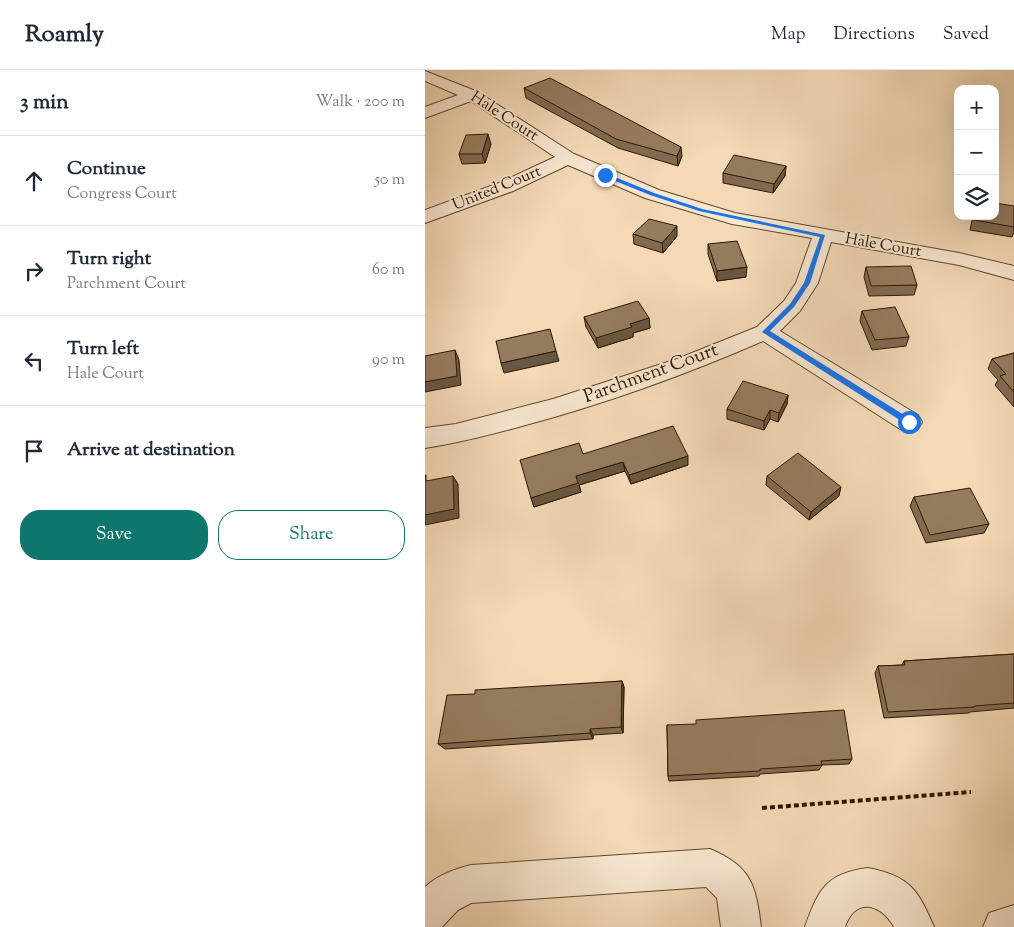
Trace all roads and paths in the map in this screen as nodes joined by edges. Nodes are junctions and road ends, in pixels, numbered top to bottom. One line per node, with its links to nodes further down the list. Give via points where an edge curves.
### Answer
1 (425, 76): 2 (street, Hale Court)
2 (472, 95): 3 (street); 4 (street, Hale Court)
3 (425, 113)
4 (568, 158): 5 (street, United Court, via 506,187); 6 (street, Hale Court, via 652,194 701,210)
5 (425, 217)
6 (823, 236): 7 (street, Hale Court, via 949,257); 8 (street, Parchment Court, via 807,283 792,306)
7 (1014, 273)
8 (765, 332): 9 (street); 10 (street, Parchment Court, via 685,365 555,408 456,434)
9 (909, 422)
10 (425, 438)
11 (971, 792): 12 (path)
12 (762, 808)
13 (425, 918): 15 (street, via 445,894 471,884 710,868 721,873 737,892)
14 (1014, 925): 18 (street)
15 (741, 927)
16 (825, 927): 17 (street, via 838,897 850,889 864,886 892,895 904,907)
17 (914, 927)
18 (1003, 927)

